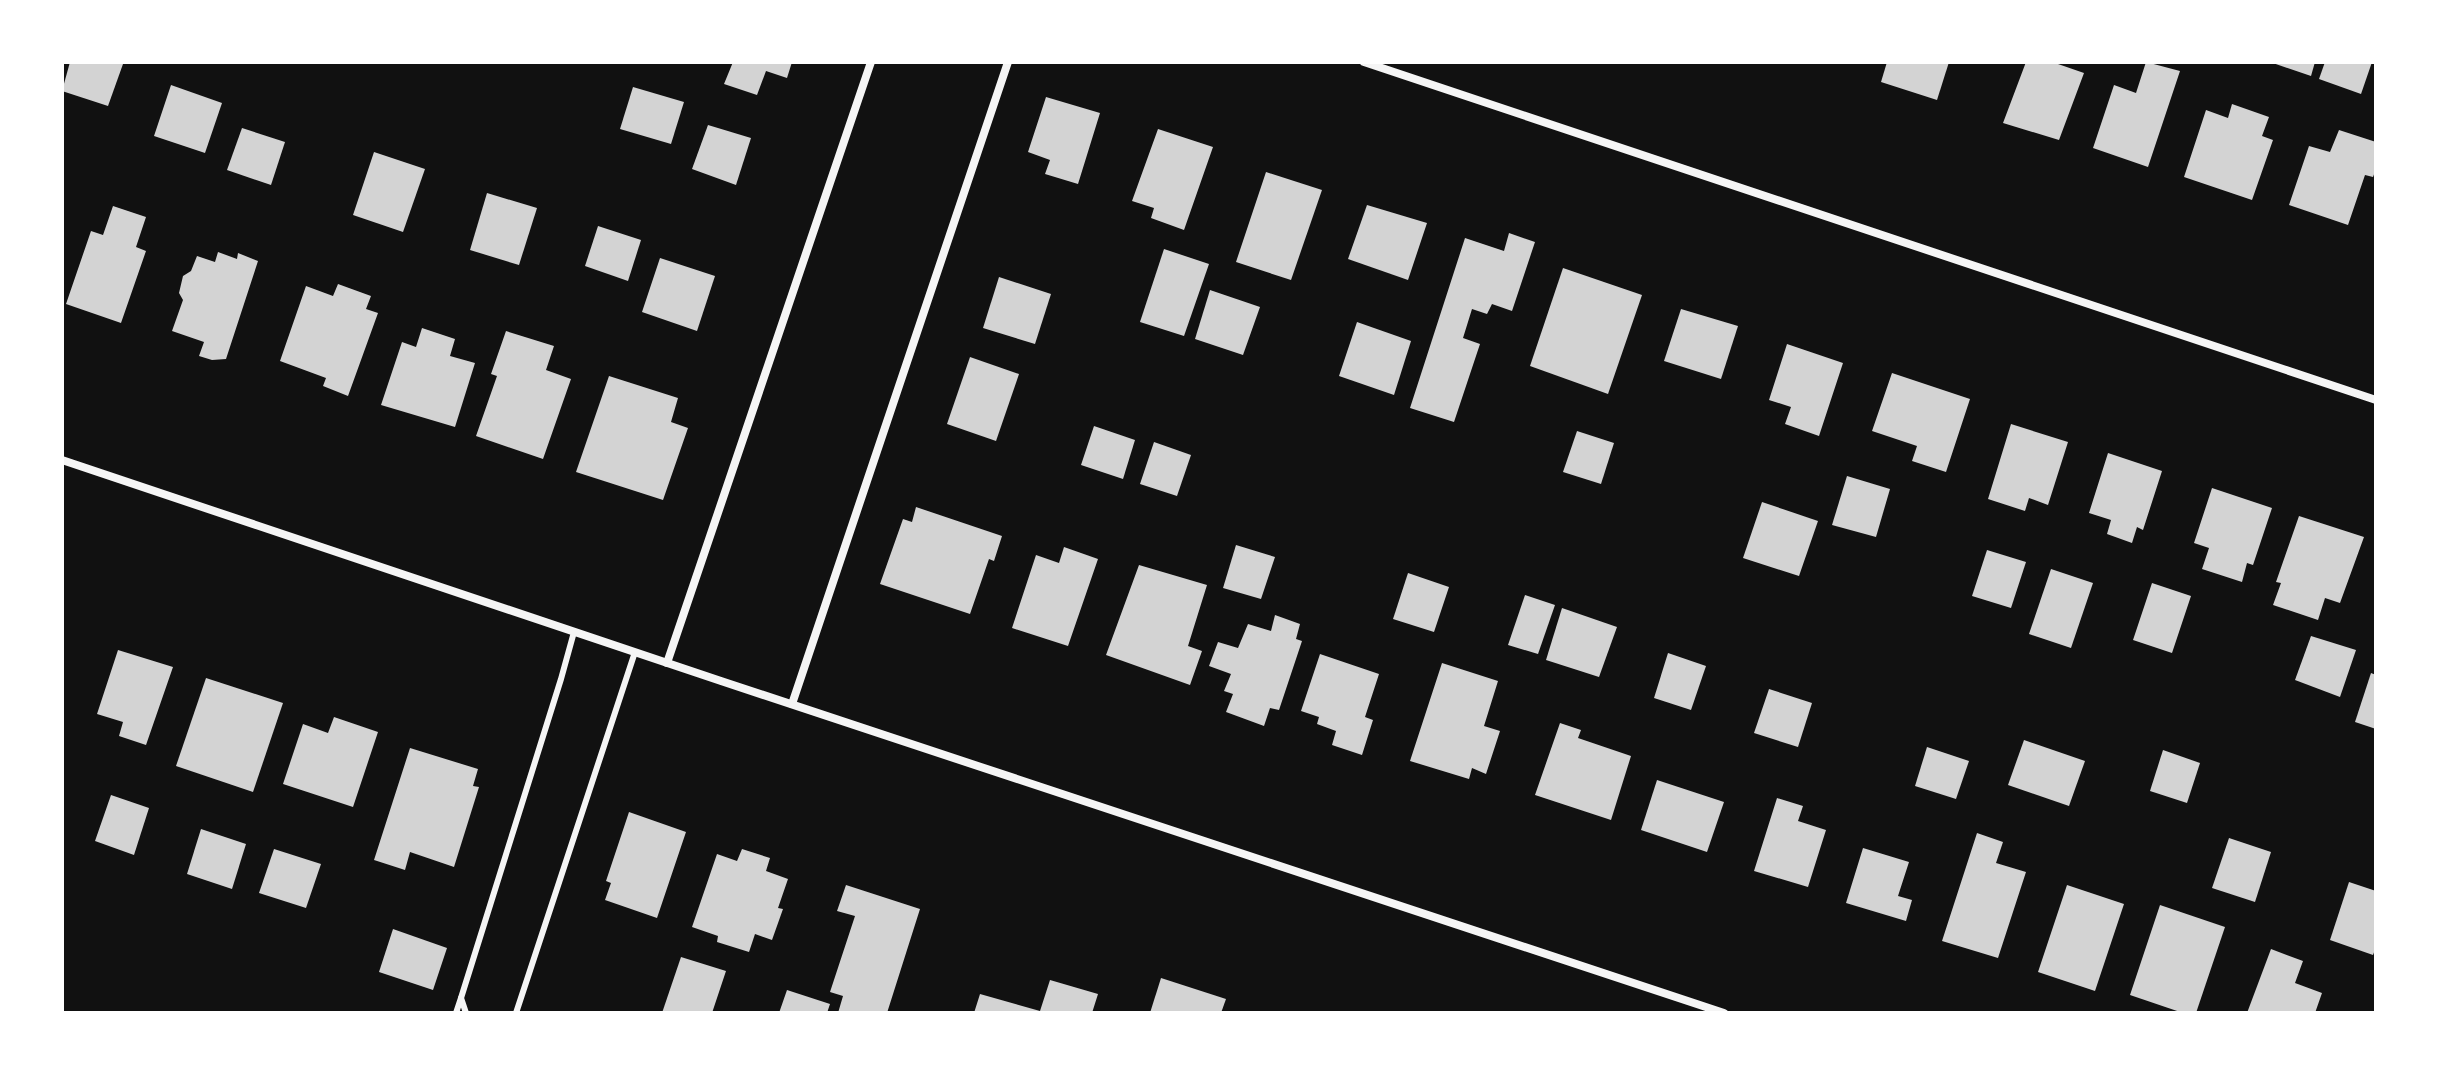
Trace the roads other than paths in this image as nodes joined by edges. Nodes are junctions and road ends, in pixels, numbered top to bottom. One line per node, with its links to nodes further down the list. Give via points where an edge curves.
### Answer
1 (871, 62): 8 (street)
2 (1008, 62): 9 (street)
3 (1364, 62): 4 (street)
4 (2376, 400)
5 (62, 460): 6 (street)
6 (574, 632): 7 (street); 10 (lane)
7 (635, 652): 8 (street); 13 (lane)
8 (667, 663): 9 (street)
9 (792, 704): 14 (street)
10 (461, 998): 11 (lane); 12 (lane)
11 (456, 1013)
12 (466, 1013)
13 (516, 1013)
14 (1724, 1013)

